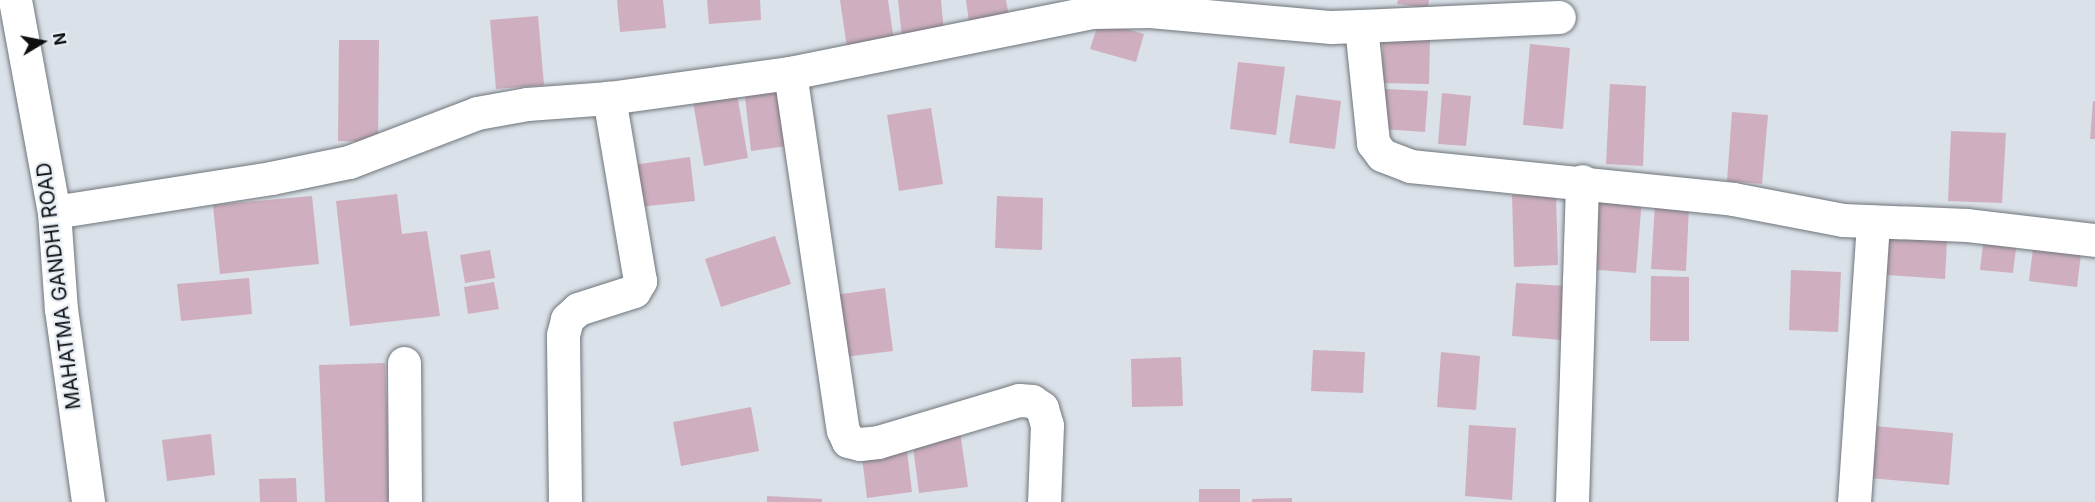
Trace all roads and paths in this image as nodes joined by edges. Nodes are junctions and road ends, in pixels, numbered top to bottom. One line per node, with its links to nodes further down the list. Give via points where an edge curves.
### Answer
1 (15, 0): 8 (street, MAHATMA GANDHI ROAD)
2 (1094, 6): 4 (street, via 1331,27); 5 (street)
3 (1559, 17): 4 (street)
4 (1361, 26): 7 (street, via 1372,134 1382,155 1410,166)
5 (790, 73): 6 (street); 15 (street, via 843,430 848,441 878,442 1019,400 1032,401 1042,408 1047,425)
6 (609, 98): 8 (street, via 527,104 477,113 349,162); 14 (street, via 640,281 634,291 578,309 567,319 563,335)
7 (1582, 181): 9 (street, via 1734,199); 16 (street)
8 (54, 212): 12 (street, MAHATMA GANDHI ROAD, via 61,309)
9 (1873, 222): 10 (street, via 1967,225); 17 (street)
10 (2095, 240)
11 (404, 363): 13 (street)
12 (88, 502)
13 (405, 502)
14 (565, 502)
15 (1044, 502)
16 (1572, 502)
17 (1854, 502)

